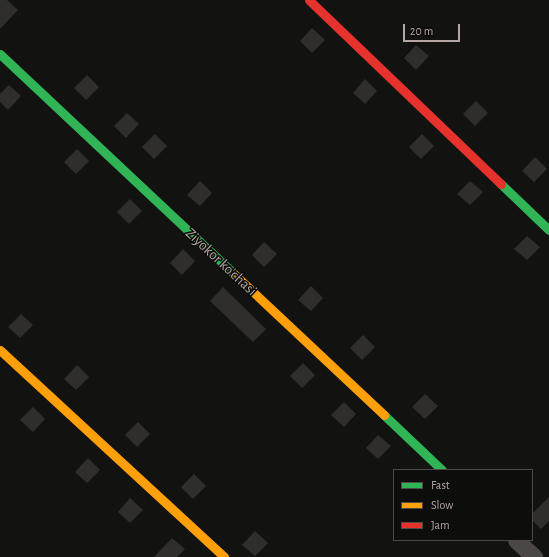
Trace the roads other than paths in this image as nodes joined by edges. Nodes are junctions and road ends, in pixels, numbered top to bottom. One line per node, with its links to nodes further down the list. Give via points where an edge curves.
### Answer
1 (309, 0): 3 (street)
2 (0, 54): 5 (street, Ziyokor ko'chasi)
3 (549, 230)
4 (0, 350): 7 (street)
5 (441, 469)
6 (517, 541): 8 (street)
7 (224, 557)
8 (534, 557)

